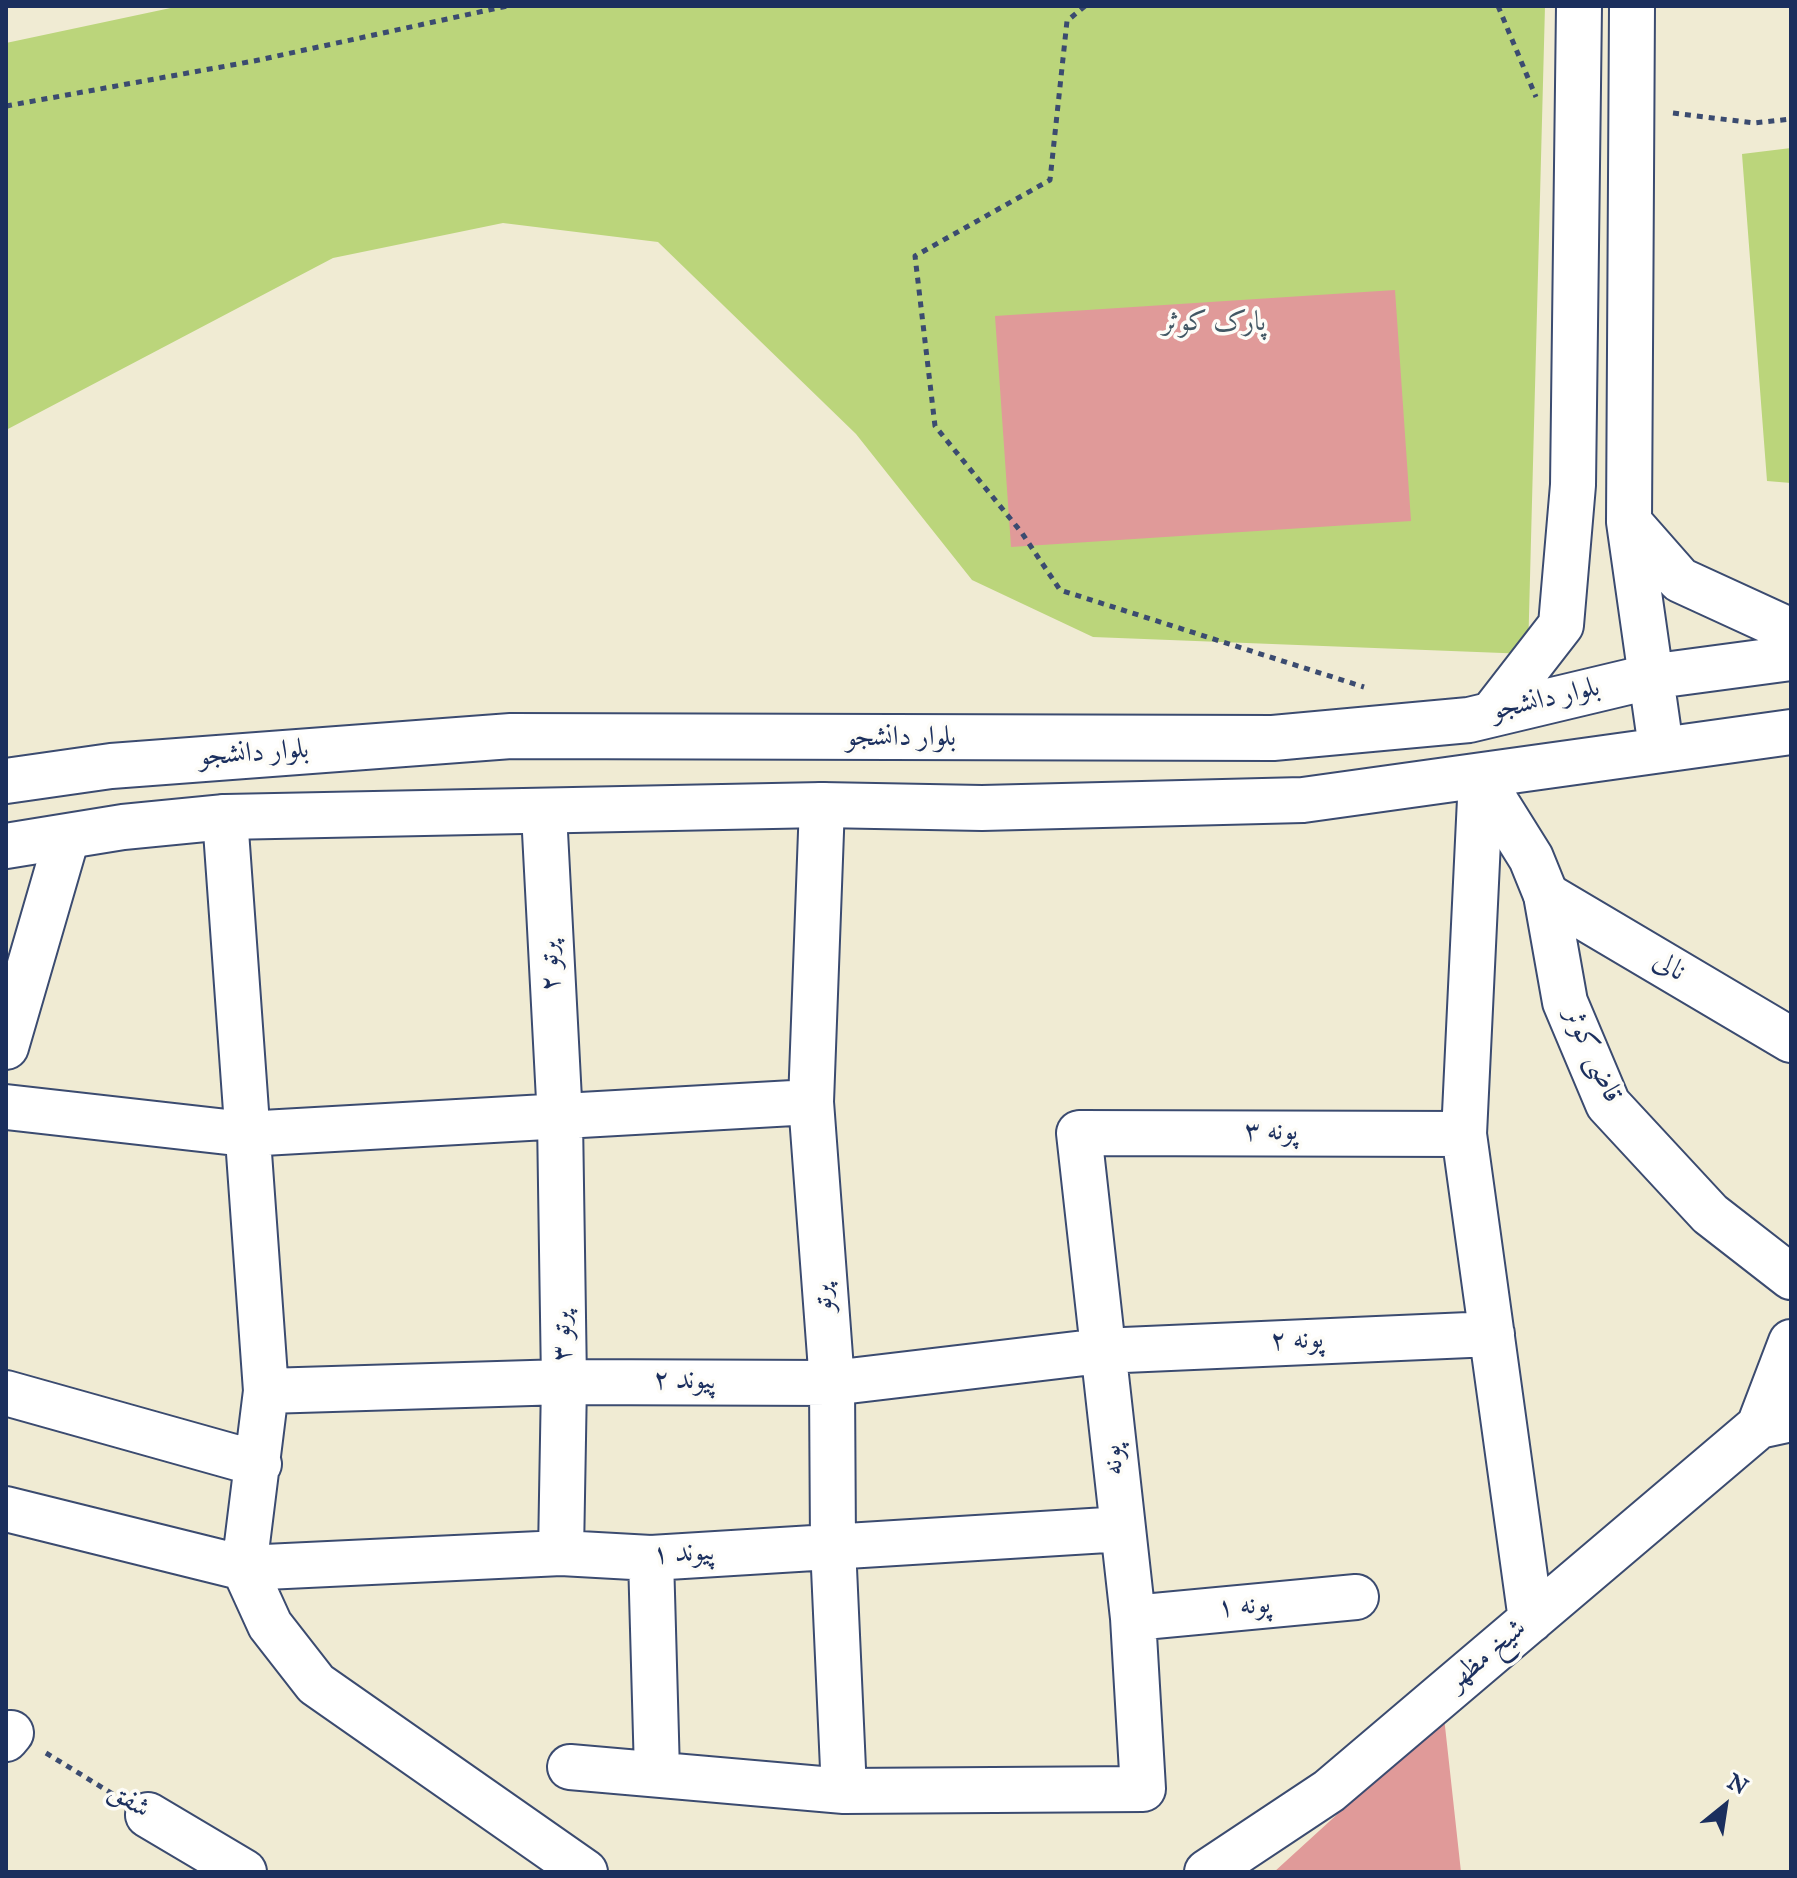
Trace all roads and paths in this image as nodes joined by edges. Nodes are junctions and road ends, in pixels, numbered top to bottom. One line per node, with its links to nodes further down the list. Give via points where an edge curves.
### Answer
1 (507, 6): 5 (path, via 254,61)
2 (1085, 6): 10 (path, via 1067,21 1050,180 915,256 935,426 1022,533 1060,590)
3 (1579, 6): 11 (street, via 1573,485 1561,625)
4 (1632, 6): 6 (street)
5 (6, 106)
6 (1629, 522): 7 (street, via 1680,580); 9 (street)
7 (1791, 631)
8 (1791, 658): 9 (street, بلوار دانشجو)
9 (1649, 677): 11 (street, بلوار دانشجو); 13 (street)
10 (1378, 691)
11 (1492, 714): 14 (street, بلوار دانشجو, via 1273,738 511,736)
12 (1791, 732): 13 (street)
13 (1661, 748): 15 (street)
14 (111, 766): 16 (street, بلوار دانشجو); 20 (street)
15 (1481, 778): 17 (street, via 1303,800 982,808); 23 (street, قاضی کوثر, via 1531,858); 31 (street)
16 (6, 781)
17 (822, 805): 18 (street); 26 (street, پرتو)
18 (544, 813): 19 (street); 28 (street, پرتو ۲)
19 (225, 817): 20 (street); 30 (street)
20 (123, 827): 21 (street)
21 (67, 837): 22 (street); 25 (street)
22 (6, 846)
23 (1546, 895): 24 (street, نالی); 32 (street, قاضی کوثر, via 1565,1002 1608,1104 1710,1214)
24 (1791, 1040)
25 (6, 1047)
26 (811, 1102): 28 (street); 37 (street, پرتو)
27 (6, 1107): 30 (street)
28 (560, 1119): 30 (street); 36 (street, پرتو ۳)
29 (1079, 1133): 31 (street, پونه ۳); 35 (street, پونه)
30 (245, 1134): 38 (street)
31 (1464, 1134): 33 (street)
32 (1791, 1277)
33 (1492, 1334): 35 (street, پونه ۲); 50 (street)
34 (1791, 1342): 40 (street)
35 (1101, 1351): 37 (street, پیوند ۲); 43 (street, پونه)
36 (564, 1382): 37 (street, پیوند ۲); 38 (street, پیوند ۲); 45 (street, پرتو ۳)
37 (832, 1383): 44 (street, پرتو)
38 (266, 1391): 41 (street)
39 (6, 1393): 41 (street)
40 (1775, 1422): 50 (street, شیخ مظهر)
41 (259, 1464): 47 (street)
42 (6, 1509): 47 (street, پیوند ۱)
43 (1123, 1529): 44 (street, پیوند ۱); 49 (street, پونه)
44 (833, 1546): 46 (street, پیوند ۱); 54 (street, پرتو)
45 (561, 1553): 46 (street, پیوند ۱); 47 (street, پیوند ۱)
46 (651, 1558): 53 (street)
47 (244, 1568): 57 (street, via 270,1625 316,1684)
48 (1356, 1597): 49 (street, پونه ۱)
49 (1133, 1618): 54 (street, پونه, via 1143,1789)
50 (1531, 1620): 58 (street, شیخ مظهر, via 1329,1791)
51 (9, 1736): 55 (path, شفق)
52 (570, 1767): 53 (street)
53 (657, 1772): 54 (street)
54 (844, 1791)
55 (148, 1815): 56 (street, شفق)
56 (244, 1872)
57 (585, 1872)
58 (1207, 1872)

